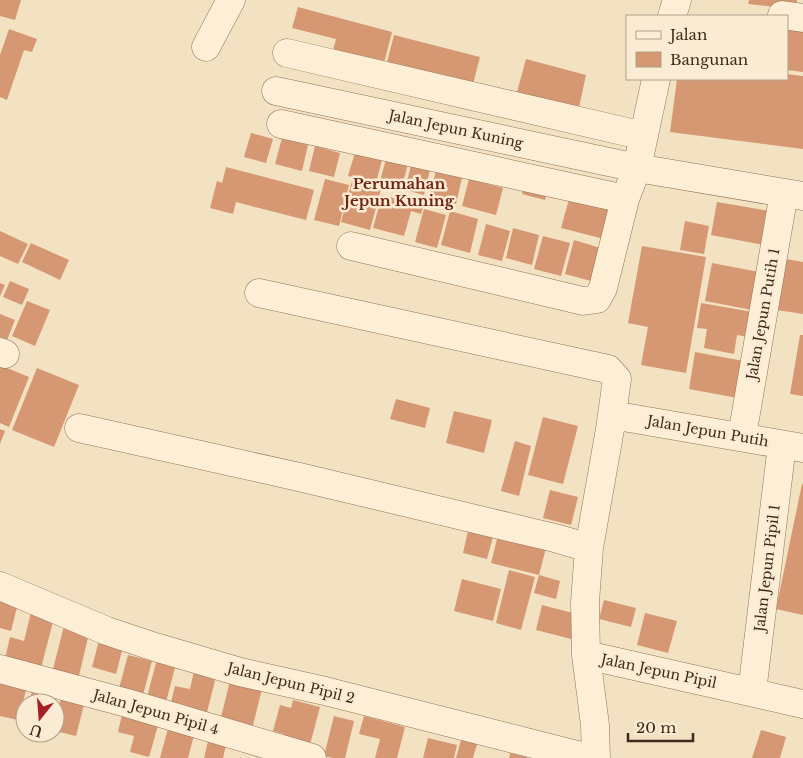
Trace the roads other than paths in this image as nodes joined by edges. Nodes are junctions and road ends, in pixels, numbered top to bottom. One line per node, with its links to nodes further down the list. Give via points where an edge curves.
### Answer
1 (231, 0): 4 (street)
2 (677, 0): 3 (street)
3 (672, 15)
4 (206, 47)
5 (287, 53): 9 (street)
6 (656, 80): 9 (street)
7 (276, 90): 10 (street, Jalan Jepun Kuning)
8 (281, 124): 12 (street)
9 (644, 136): 10 (street)
10 (637, 168): 11 (street, Jalan Jepun Kuning); 12 (street)
11 (793, 194): 17 (street, Jalan Jepun Putih 1)
12 (626, 199): 13 (street, via 603,288 593,300 583,301)
13 (351, 246)
14 (258, 293): 15 (street, via 608,369 617,379)
15 (612, 415): 17 (street, Jalan Jepun Putih); 19 (street)
16 (79, 428): 19 (street, via 299,476)
17 (742, 436): 18 (street, Jalan Jepun Putih)
18 (793, 446): 23 (street, Jalan Jepun Pipil 1)
19 (589, 548): 21 (street)
20 (0, 586): 26 (street, Jalan Jepun Pipil 2, via 107,631 240,672)
21 (586, 655): 23 (street, Jalan Jepun Pipil); 27 (street, Jalan Jepun Pipil)
22 (0, 669): 25 (street, Jalan Jepun Pipil 4)
23 (752, 692): 24 (street, Jalan Jepun Pipil)
24 (803, 704)
25 (312, 758)
26 (590, 758)
27 (596, 758)

